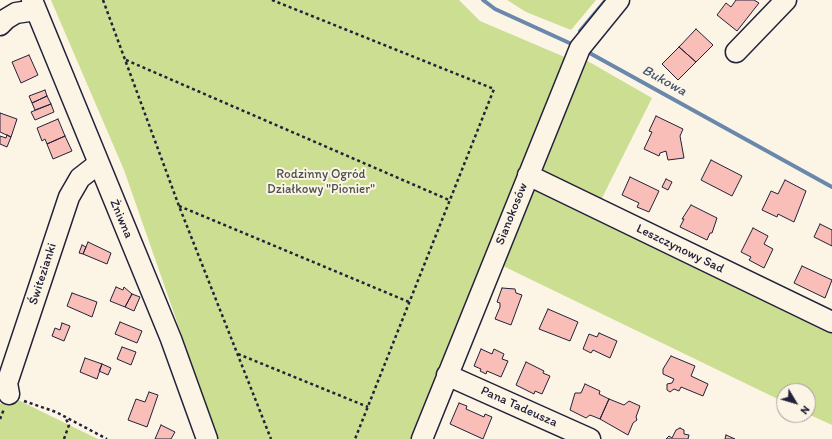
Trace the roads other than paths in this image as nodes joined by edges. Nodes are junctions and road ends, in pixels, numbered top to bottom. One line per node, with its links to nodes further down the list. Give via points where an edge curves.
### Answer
1 (8, 0): 5 (street)
2 (619, 0): 9 (street, Sianokosów, via 580,48)
3 (786, 0): 7 (street)
4 (34, 5): 6 (street, via 16,13); 8 (street, Żniwna)
5 (0, 21)
6 (0, 25)
7 (736, 52)
8 (98, 164): 12 (street, Świtezianki, via 80,178 69,197 6,384); 13 (street, Żniwna, via 171,339)
9 (528, 175): 10 (street, Leszczynowy Sad); 11 (street, Sianokosów)
10 (832, 322)
11 (447, 375): 14 (street, Sianokosów); 15 (street, Pana Tadeusza)
12 (9, 394)
13 (207, 439)
14 (422, 439)
15 (590, 439)

